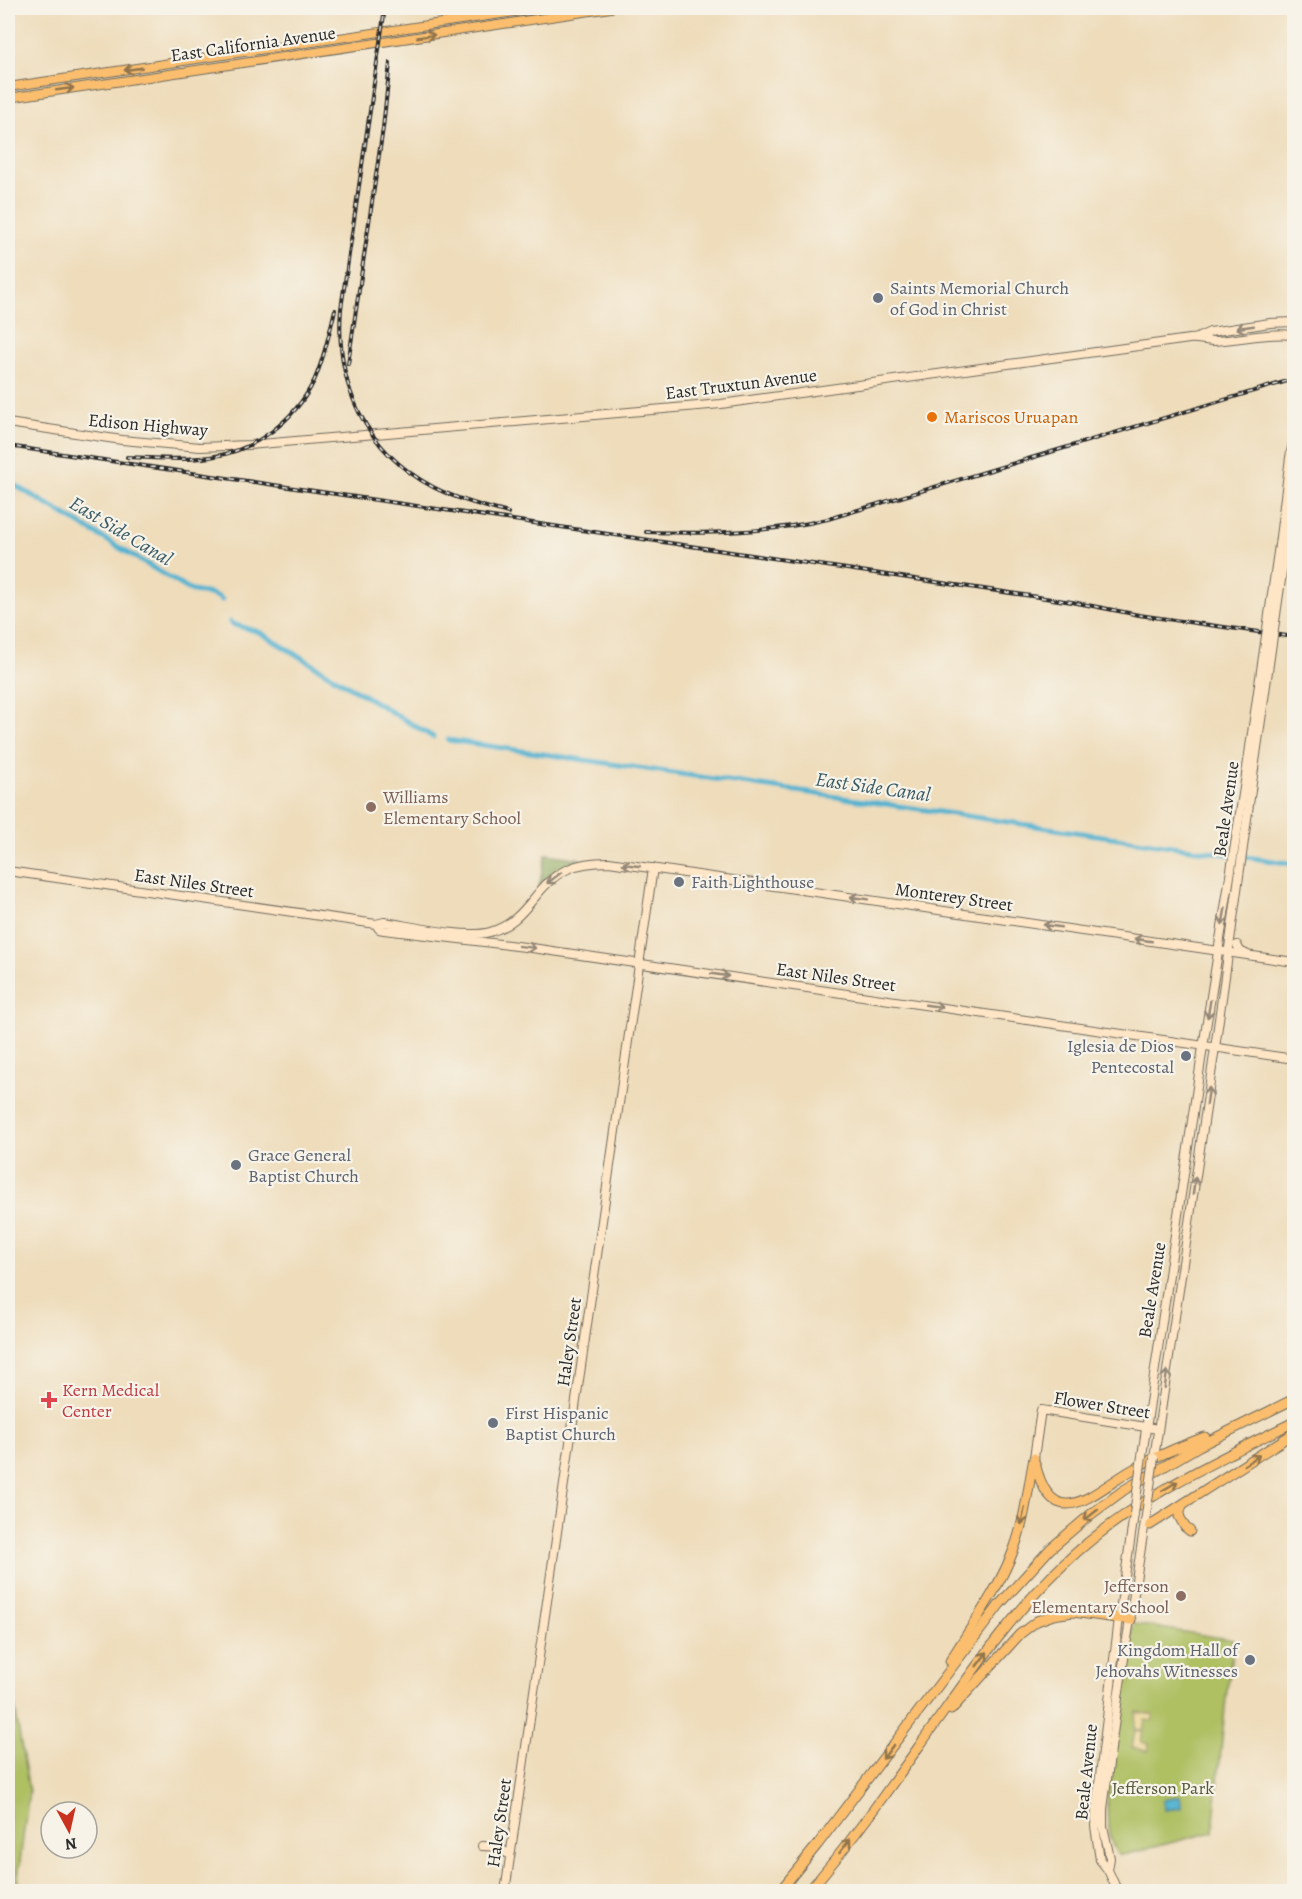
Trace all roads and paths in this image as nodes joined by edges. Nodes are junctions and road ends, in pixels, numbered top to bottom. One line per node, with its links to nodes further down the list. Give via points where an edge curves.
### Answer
1 (542, 8): 3 (main road, East California Avenue, one-way to 3)
2 (611, 8): 6 (main road, East California Avenue, one-way to 2)
3 (37, 83): 4 (main road, East California Avenue); 5 (main road, via 36,87)
4 (8, 87)
5 (8, 93)
6 (8, 98)
7 (1294, 322): 11 (main road, East Truxtun Avenue, one-way to 11, via 1210,332)
8 (1294, 329): 9 (main road)
9 (1277, 333): 10 (main road, East Truxtun Avenue); 11 (main road, East Truxtun Avenue, via 1211,341)
10 (1294, 335)
11 (1197, 338): 14 (main road, East Truxtun Avenue, via 721,404)
12 (8, 423): 14 (main road, Edison Highway, via 200,447)
13 (1294, 438): 16 (main road, Beale Avenue)
14 (286, 442)
15 (1294, 492): 16 (main road, Beale Avenue)
16 (1282, 545): 17 (main road, Beale Avenue, bridge)
17 (1249, 775): 25 (main road, Beale Avenue, one-way to 25); 26 (main road, Beale Avenue)
18 (609, 862): 19 (main road, Monterey Street, one-way to 18); 21 (main road, East Niles Street, one-way to 21, via 579,865 559,874 515,920 489,933 473,935)
19 (653, 868): 24 (main road, Monterey Street, one-way to 19); 29 (main road, Haley Street)
20 (8, 871): 21 (main road, East Niles Street)
21 (376, 924): 29 (main road, East Niles Street, one-way to 29, via 384,930)
22 (1210, 942): 24 (main road)
23 (1236, 945): 27 (main road)
24 (1195, 947): 25 (main road, Monterey Street)
25 (1218, 951): 26 (main road, Monterey Street); 30 (main road, Beale Avenue, one-way to 30)
26 (1228, 952): 27 (main road, Monterey Street); 31 (main road, Beale Avenue)
27 (1250, 956): 28 (main road, Monterey Street)
28 (1294, 962)
29 (639, 963): 30 (main road, East Niles Street, one-way to 30); 49 (main road, Haley Street)
30 (1203, 1047): 31 (main road, East Niles Street); 36 (main road, Beale Avenue)
31 (1215, 1048): 32 (main road, East Niles Street); 37 (main road, Beale Avenue, one-way to 31)
32 (1294, 1059)
33 (1294, 1399): 34 (highway)
34 (1250, 1421): 39 (highway, via 1155,1457 1078,1503 1063,1503 1048,1496); 46 (highway, one-way to 46, via 1124,1490 1050,1549 1000,1604)
35 (1294, 1422): 47 (highway, one-way to 35, via 1001,1634 1079,1551 1125,1514 1170,1486)
36 (1147, 1427): 37 (main road, Flower Street); 39 (main road, Flower Street, via 1041,1410); 41 (main road, Beale Avenue, bridge)
37 (1158, 1429): 42 (main road, Beale Avenue, bridge)
38 (1294, 1433): 40 (highway, one-way to 38)
39 (1034, 1458): 46 (highway, one-way to 46, via 1022,1519 1006,1567)
40 (1182, 1505): 42 (highway); 43 (highway, via 1179,1516)
41 (1133, 1524): 42 (main road); 44 (main road, Beale Avenue)
42 (1147, 1525): 45 (main road, Beale Avenue)
43 (1191, 1531)
44 (1119, 1618): 45 (highway); 47 (highway, via 1073,1612 1037,1621 1020,1634); 50 (main road, Beale Avenue, via 1095,1826 1100,1860)
45 (1131, 1620): 50 (main road, Beale Avenue, via 1104,1809)
46 (923, 1705): 52 (highway, one-way to 52)
47 (922, 1741): 53 (highway, one-way to 47)
48 (482, 1846): 49 (main road, via 499,1847)
49 (509, 1855): 51 (main road, Haley Street)
50 (1108, 1870): 54 (main road)
51 (505, 1892)
52 (779, 1892)
53 (808, 1892)
54 (1118, 1892)

